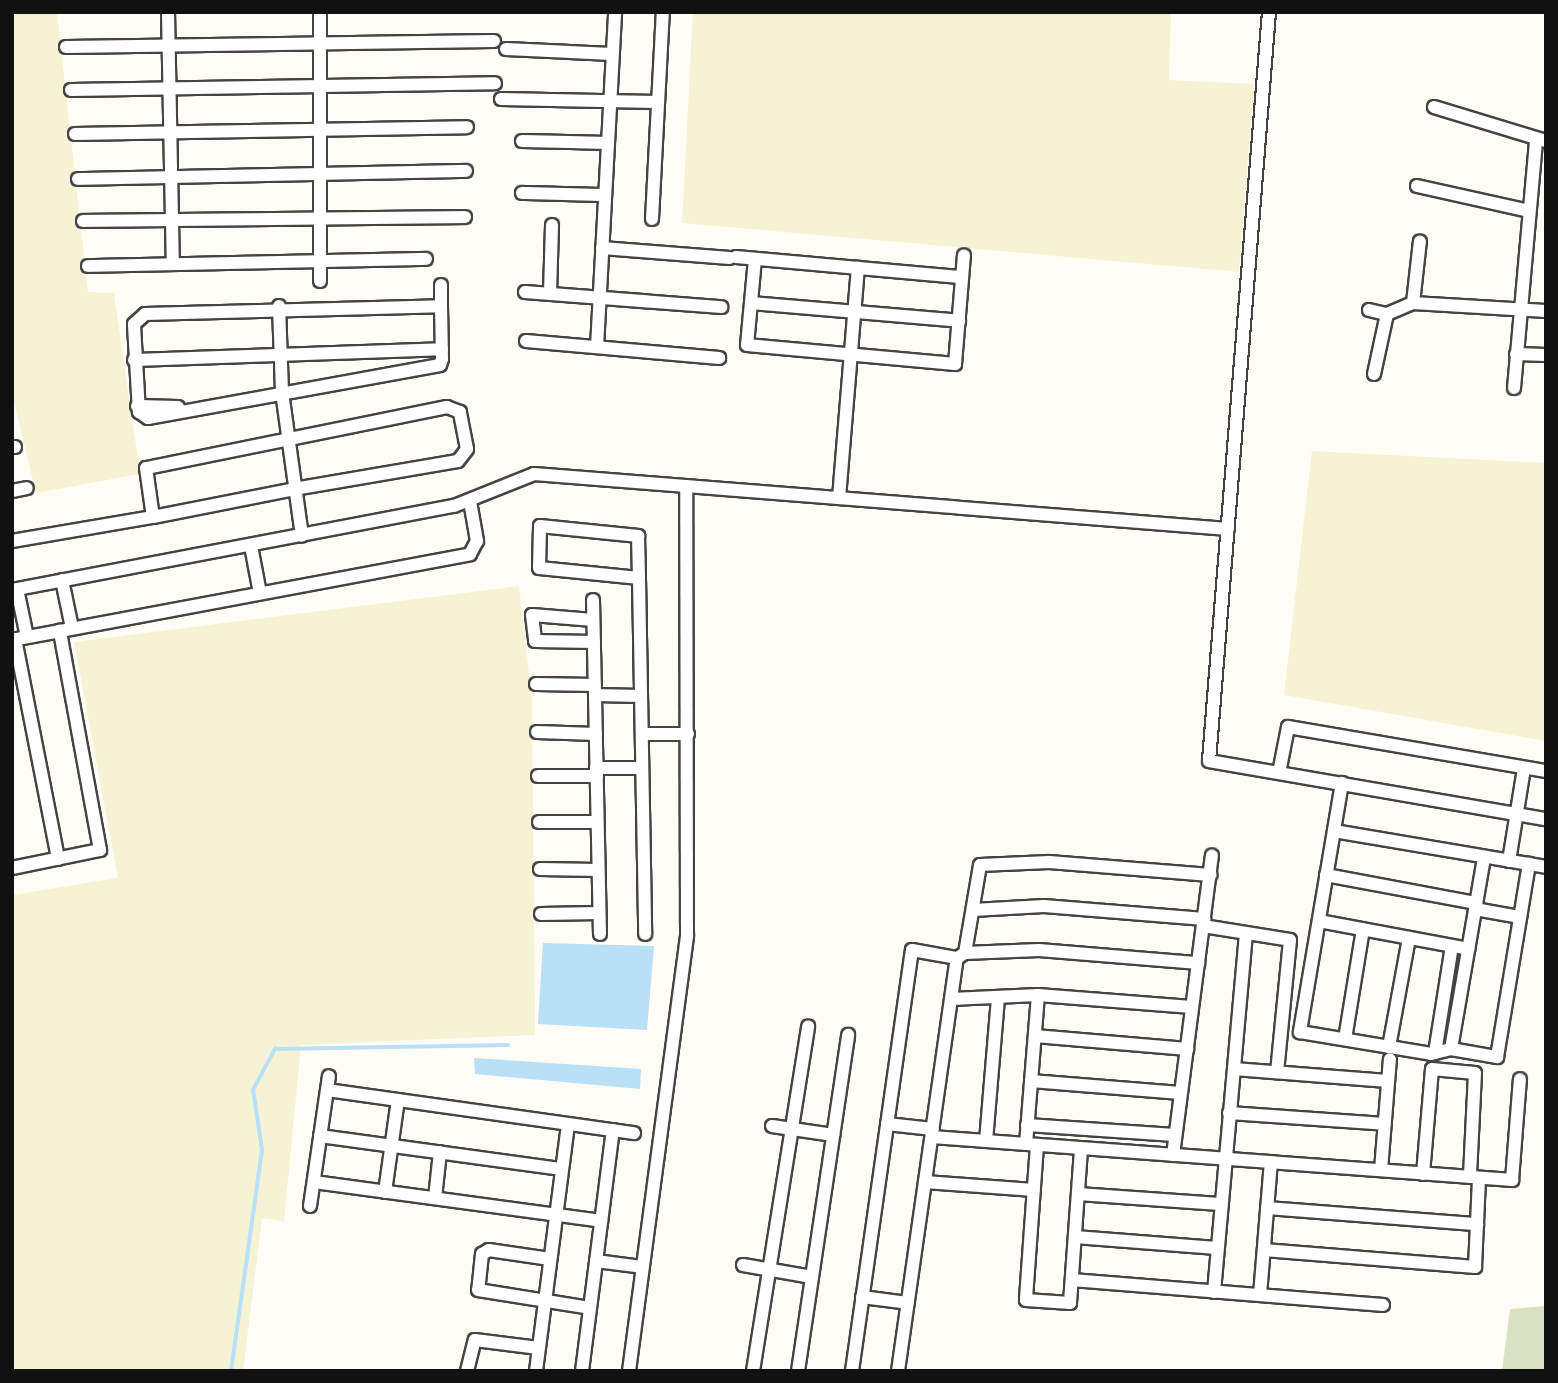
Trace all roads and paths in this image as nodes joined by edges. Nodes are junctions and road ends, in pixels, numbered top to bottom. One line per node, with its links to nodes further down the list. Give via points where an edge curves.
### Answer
1 (168, 12): 8 (street)
2 (320, 12): 7 (street)
3 (615, 12): 11 (street)
4 (663, 12): 18 (street)
5 (1269, 12): 87 (street)
6 (494, 41): 7 (street)
7 (320, 43): 8 (street); 13 (street)
8 (169, 45): 9 (street); 14 (street)
9 (66, 47)
10 (506, 49): 11 (street)
11 (612, 54): 17 (street)
12 (495, 83): 13 (street)
13 (320, 86): 14 (street); 21 (street)
14 (170, 89): 15 (street); 22 (street)
15 (71, 90)
16 (501, 99): 17 (street)
17 (610, 99): 18 (street); 26 (street)
18 (659, 102): 37 (street)
19 (1434, 107): 25 (street)
20 (467, 128): 21 (street)
21 (320, 130): 22 (street); 28 (street)
22 (171, 132): 23 (street); 29 (street)
23 (75, 134)
24 (522, 141): 26 (street)
25 (1541, 141): 34 (street)
26 (608, 143): 33 (street)
27 (466, 171): 28 (street)
28 (320, 174): 29 (street); 36 (street)
29 (171, 177): 30 (street); 38 (street)
30 (78, 178)
31 (1417, 186): 34 (street)
32 (522, 193): 33 (street)
33 (605, 195): 42 (street)
34 (1525, 210): 62 (street)
35 (466, 217): 36 (street)
36 (320, 218): 38 (street); 46 (street)
37 (652, 219)
38 (172, 220): 39 (street); 47 (street)
39 (83, 221)
40 (552, 225): 54 (street)
41 (1420, 240): 57 (street)
42 (602, 248): 45 (street); 55 (street)
43 (964, 255): 50 (street)
44 (426, 259): 46 (street)
45 (755, 259): 49 (street); 56 (street)
46 (320, 261): 47 (street); 51 (street)
47 (173, 264): 48 (street)
48 (88, 266)
49 (858, 268): 50 (street); 64 (street)
50 (962, 277): 66 (street)
51 (320, 281)
52 (441, 285): 59 (street)
53 (525, 292): 54 (street)
54 (550, 293): 55 (street)
55 (600, 298): 60 (street); 68 (street)
56 (751, 303): 64 (street); 72 (street, via 747,345)
57 (1413, 303): 62 (street); 65 (street)
58 (279, 306): 59 (street); 71 (street); 75 (street, via 145,314 134,324)
59 (441, 306): 69 (street)
60 (722, 307)
61 (1369, 310): 65 (street)
62 (1518, 310): 63 (street); 70 (street)
63 (1546, 311)
64 (855, 312): 66 (street); 72 (street)
65 (1387, 314): 76 (street)
66 (959, 321): 72 (street, via 955,364)
67 (526, 341): 68 (street)
68 (597, 347): 74 (street)
69 (442, 349): 71 (street); 78 (street, via 442,363 435,366)
70 (1516, 354): 73 (street); 77 (street)
71 (281, 355): 75 (street); 78 (street)
72 (851, 355): 84 (street)
73 (1546, 355)
74 (719, 358)
75 (134, 360): 78 (street, via 137,406 148,418)
76 (1374, 374)
77 (1514, 388)
78 (282, 392): 79 (street)
79 (289, 444): 82 (street); 82 (street, via 453,407 460,412 467,449 458,461); 86 (street, via 146,468)
80 (686, 486): 84 (street); 85 (street, via 534,474); 106 (street)
81 (27, 488): 83 (street)
82 (294, 489): 86 (street); 88 (street)
83 (12, 491)
84 (839, 498): 87 (street)
85 (470, 502): 88 (street); 94 (street, via 477,541 470,554)
86 (153, 517): 89 (street)
87 (1228, 529): 111 (street, via 1209,761)
88 (302, 536): 90 (street)
89 (12, 541)
90 (251, 546): 92 (street); 94 (street)
91 (639, 578): 91 (street, via 638,536 540,526 539,568); 102 (street)
92 (62, 580): 93 (street); 97 (street)
93 (15, 589): 98 (street)
94 (260, 593): 97 (street)
95 (593, 600): 96 (street)
96 (593, 620): 99 (street); 99 (street, via 532,615 535,641)
97 (66, 629): 98 (street); 121 (street, via 100,850)
98 (18, 638): 121 (street)
99 (594, 642): 101 (street)
100 (536, 684): 101 (street)
101 (595, 690): 102 (street); 104 (street)
102 (641, 696): 105 (street)
103 (537, 732): 104 (street)
104 (596, 734): 110 (street)
105 (642, 734): 106 (street); 107 (street)
106 (688, 734): 210 (street, via 687,936)
107 (642, 768): 110 (street); 139 (street)
108 (1524, 768): 109 (street); 111 (street, via 1289,727); 114 (street)
109 (1546, 771)
110 (596, 772): 112 (street); 117 (street)
111 (1279, 773): 113 (street)
112 (538, 776)
113 (1342, 783): 114 (street); 118 (street)
114 (1516, 814): 115 (street); 122 (street)
115 (1546, 819)
116 (539, 821): 117 (street)
117 (597, 822): 127 (street)
118 (1334, 831): 120 (street); 129 (street)
119 (1212, 856): 128 (street)
120 (1484, 857): 122 (street); 130 (street)
121 (58, 859): 124 (street)
122 (1509, 861): 123 (street)
123 (1529, 864): 125 (street); 134 (street)
124 (12, 867)
125 (1546, 867)
126 (540, 869): 127 (street)
127 (598, 870): 132 (street)
128 (1210, 875): 131 (street, via 1049,862 980,865); 136 (street)
129 (1326, 875): 130 (street); 135 (street)
130 (1476, 906): 134 (street); 143 (street)
131 (973, 910): 136 (street, via 1044,906); 144 (street)
132 (599, 913): 133 (street); 138 (street)
133 (541, 914)
134 (1520, 917): 155 (street, via 1497,1057)
135 (1319, 921): 137 (street); 153 (street, via 1300,1032)
136 (1204, 923): 140 (street); 145 (street)
137 (1363, 929): 141 (street); 153 (street)
138 (600, 934)
139 (645, 934)
140 (1246, 934): 158 (street); 159 (street, via 1290,940)
141 (1409, 938): 142 (street); 156 (street)
142 (1452, 946): 143 (street); 157 (street)
143 (1468, 949): 155 (street)
144 (961, 956): 145 (street, via 1040,950); 148 (street); 169 (street, via 912,950)
145 (1199, 962): 149 (street)
146 (1038, 995): 147 (street); 149 (street); 152 (street)
147 (998, 998): 148 (street); 180 (street)
148 (951, 999): 176 (street)
149 (1192, 1007): 154 (street)
150 (808, 1026): 173 (street)
151 (848, 1035): 177 (street)
152 (1035, 1036): 154 (street); 162 (street)
153 (1345, 1039): 156 (street)
154 (1187, 1049): 165 (street)
155 (1451, 1049): 157 (street)
156 (1389, 1053): 157 (street); 163 (street)
157 (1435, 1053)
158 (1234, 1069): 159 (street); 167 (street)
159 (1277, 1072): 163 (street)
160 (329, 1076): 164 (street)
161 (1520, 1079): 191 (street, via 1512,1180)
162 (1031, 1081): 165 (street); 171 (street)
163 (1388, 1081): 170 (street)
164 (327, 1090): 166 (street); 179 (street)
165 (1181, 1093): 178 (street)
166 (398, 1100): 168 (street); 182 (street)
167 (1229, 1112): 170 (street); 186 (street)
168 (568, 1124): 174 (street); 188 (street)
169 (887, 1124): 176 (street); 216 (street)
170 (1385, 1124): 189 (street)
171 (1027, 1125): 178 (street); 181 (street)
172 (772, 1126): 173 (street)
173 (791, 1129): 177 (street); 211 (street)
174 (613, 1130): 175 (street); 202 (street)
175 (634, 1133)
176 (932, 1133): 180 (street); 193 (street)
177 (833, 1135): 212 (street)
178 (1175, 1135): 185 (street)
179 (320, 1136): 182 (street); 192 (street)
180 (986, 1141): 181 (street)
181 (1031, 1145): 183 (street); 194 (street)
182 (391, 1146): 184 (street); 195 (street)
183 (1081, 1148): 185 (street); 196 (street)
184 (440, 1153): 188 (street); 197 (street)
185 (1173, 1155): 186 (street)
186 (1223, 1159): 187 (street); 198 (street)
187 (1271, 1162): 189 (street); 200 (street)
188 (562, 1169): 201 (street)
189 (1381, 1170): 190 (street)
190 (1423, 1174): 191 (street); 191 (street, via 1432,1069 1475,1073)
191 (1474, 1177): 203 (street)
192 (314, 1182): 195 (street); 199 (street)
193 (925, 1182): 194 (street); 218 (street)
194 (1034, 1190): 213 (street, via 1026,1300 1070,1303)
195 (385, 1192): 197 (street)
196 (1078, 1194): 198 (street); 204 (street)
197 (435, 1199): 201 (street)
198 (1220, 1204): 205 (street)
199 (310, 1206)
200 (1267, 1208): 203 (street); 206 (street)
201 (556, 1215): 202 (street); 207 (street)
202 (601, 1221): 208 (street)
203 (1477, 1224): 206 (street, via 1475,1267)
204 (1075, 1237): 205 (street); 213 (street)
205 (1217, 1248): 214 (street)
206 (1264, 1250): 215 (street)
207 (550, 1259): 217 (street); 217 (street, via 482,1254 481,1294)
208 (596, 1261): 210 (street); 220 (street)
209 (743, 1265): 211 (street)
210 (642, 1267): 225 (street)
211 (769, 1270): 212 (street); 226 (street)
212 (812, 1277): 227 (street)
213 (1072, 1280): 214 (street)
214 (1214, 1292): 215 (street)
215 (1260, 1295): 219 (street)
216 (862, 1297): 218 (street); 228 (street)
217 (545, 1302): 220 (street); 221 (street)
218 (908, 1303): 229 (street)
219 (1383, 1305)
220 (590, 1308): 224 (street)
221 (538, 1348): 222 (street, via 475,1340); 223 (street)
222 (467, 1371)
223 (536, 1371)
224 (582, 1371)
225 (629, 1371)
226 (753, 1371)
227 (798, 1371)
228 (852, 1371)
229 (898, 1371)

